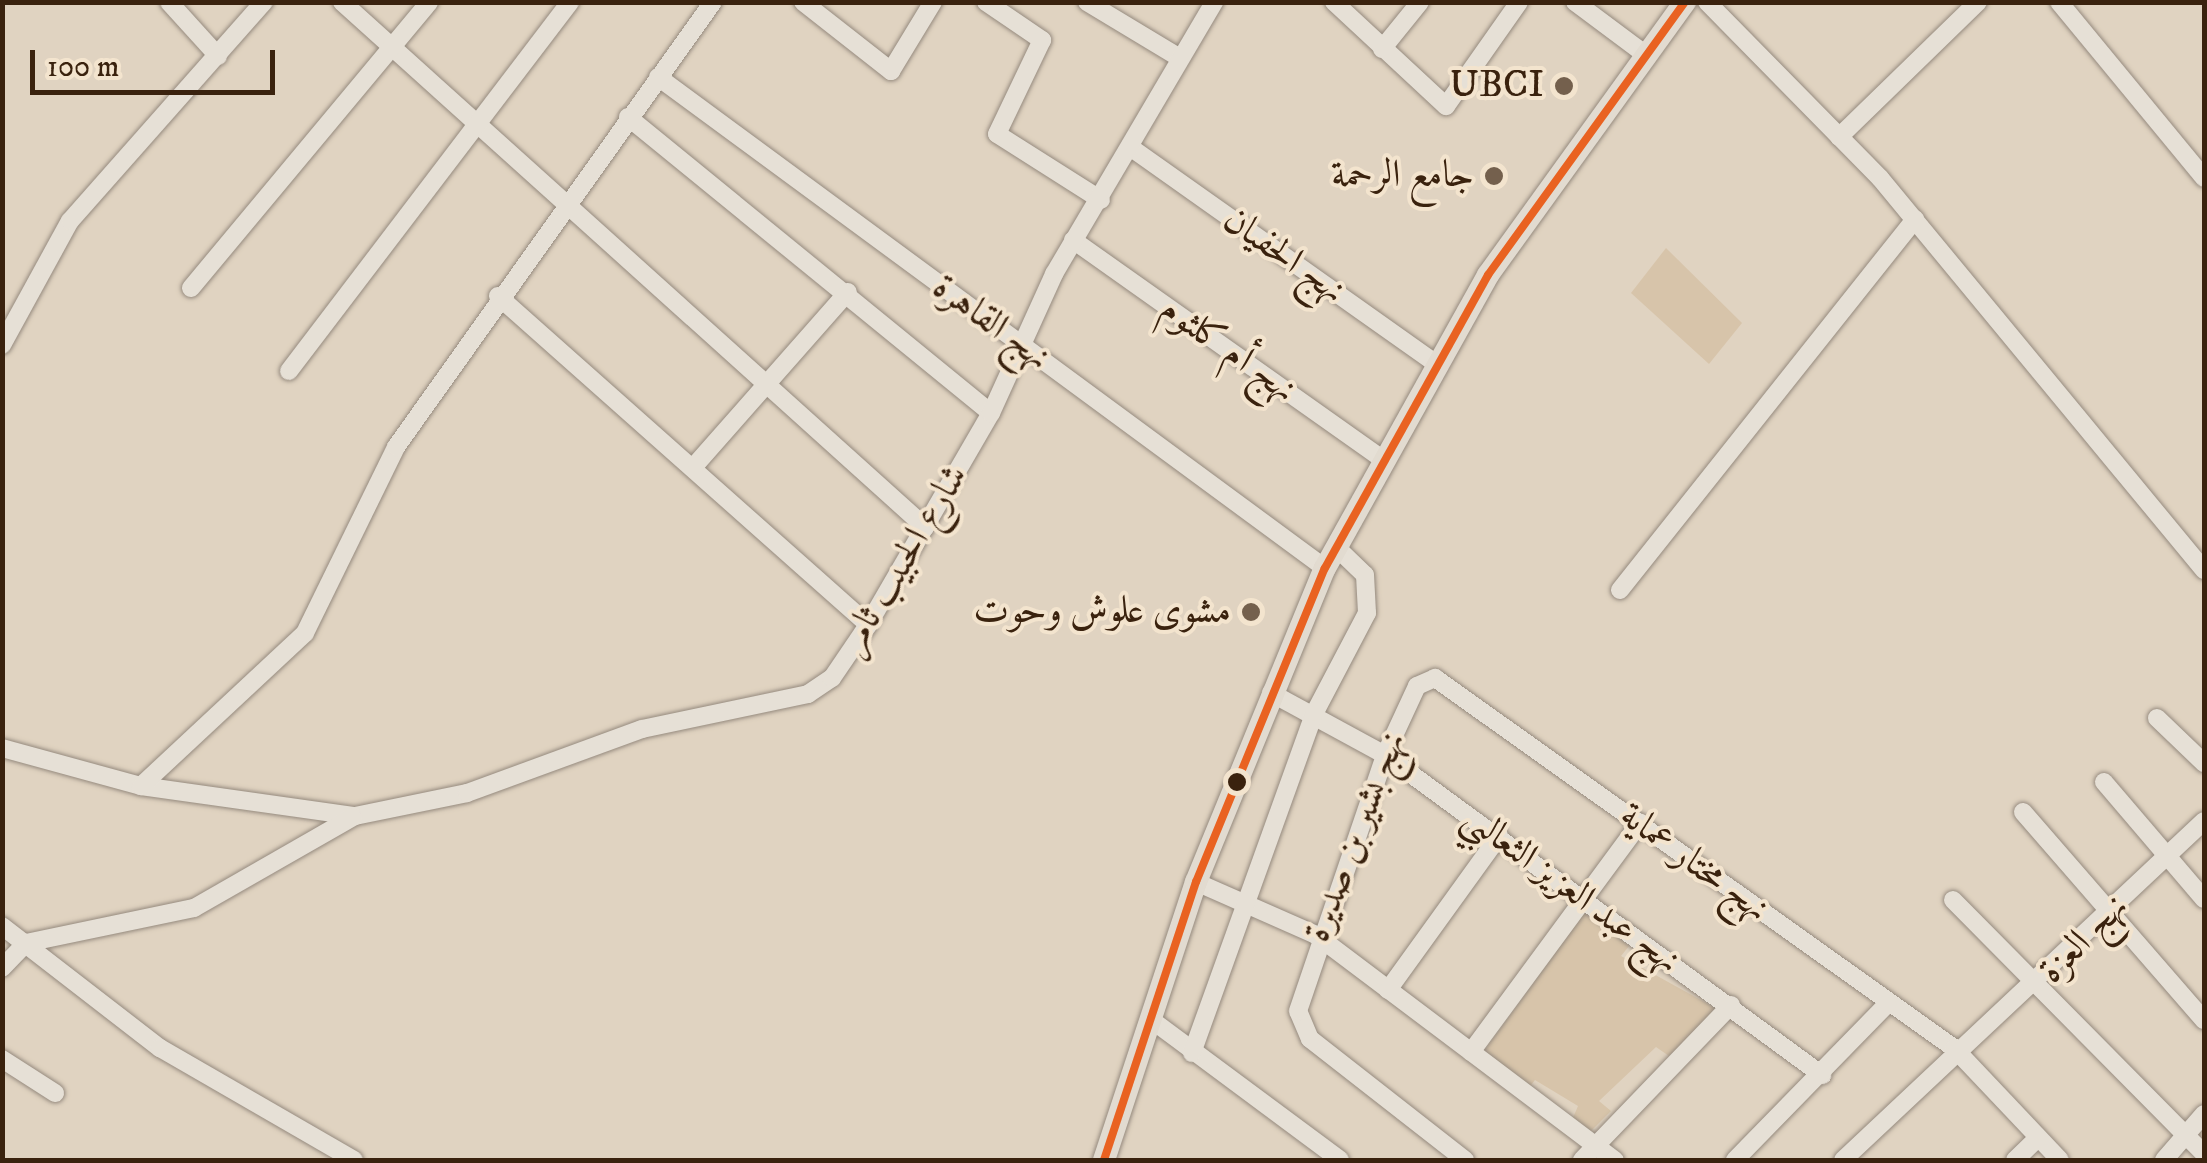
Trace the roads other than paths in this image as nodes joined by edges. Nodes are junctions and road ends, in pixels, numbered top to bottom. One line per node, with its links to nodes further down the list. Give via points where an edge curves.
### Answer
1 (168, 2): 22 (street)
2 (264, 2): 22 (street)
3 (342, 2): 20 (street)
4 (429, 2): 20 (street)
5 (570, 2): 26 (street)
6 (712, 2): 24 (street)
7 (803, 2): 8 (street, via 892,71)
8 (933, 2)
9 (986, 2): 31 (street, via 1042,40 997,134)
10 (1087, 2): 23 (street)
11 (1334, 2): 19 (street)
12 (1420, 2): 19 (street)
13 (1519, 2): 19 (street, via 1446,106)
14 (1576, 2): 21 (street)
15 (1978, 2): 27 (street)
16 (2059, 2): 29 (street)
17 (1692, 3): 21 (main road); 27 (street)
18 (1209, 4): 23 (street, شارع الحبيب ثامر)
19 (1382, 48)
20 (390, 50): 26 (street); 34 (street)
21 (1646, 54): 39 (main road, via 1528,215)
22 (218, 56): 37 (street, via 58,237)
23 (1180, 58): 28 (street, شارع الحبيب ثامر)
24 (658, 77): 25 (street); 38 (street, نهج القاهرة)
25 (628, 117): 30 (street); 35 (street)
26 (476, 124): 30 (street); 40 (street)
27 (1839, 138): 32 (street)
28 (1130, 147): 31 (street, شارع الحبيب ثامر); 39 (street, نهج الحفيان)
29 (2204, 178)
30 (568, 198): 36 (street); 41 (street)
31 (1100, 200): 33 (street, شارع الحبيب ثامر)
32 (1916, 219): 47 (street); 48 (street)
33 (1073, 240): 38 (street, شارع الحبيب ثامر); 43 (street, نهج أم كلثوم)
34 (190, 288)
35 (848, 292): 41 (street); 42 (street)
36 (498, 296): 44 (street); 58 (street, via 396,447 305,634)
37 (2, 345)
38 (1022, 346): 42 (street, شارع الحبيب ثامر); 46 (street, نهج القاهرة)
39 (1437, 364): 43 (main road)
40 (289, 371)
41 (768, 385): 44 (street); 45 (street)
42 (991, 413): 45 (street, شارع الحبيب ثامر)
43 (1382, 460): 46 (main road)
44 (697, 463): 49 (street)
45 (925, 527): 49 (street, شارع الحبيب ثامر)
46 (1331, 558): 51 (main road); 52 (street, نهج القاهرة, via 1365,576 1371,598)
47 (2204, 570)
48 (1620, 590)
49 (868, 625): 60 (street, شارع الحبيب ثامر, via 832,678 776,706 642,730 467,793)
50 (1435, 678): 55 (street, نهج بشير بن صديرة, via 1417,686); 62 (street, نهج مختار عماية)
51 (1271, 694): 52 (street, نهج عبد العزيز الثعالبي); 65 (main road)
52 (1315, 712): 55 (street, نهج عبد العزيز الثعالبي); 69 (street, نهج القاهرة)
53 (2157, 718): 56 (street)
54 (2, 748): 58 (street, شارع الحبيب ثامر)
55 (1384, 755): 63 (street, نهج عبد العزيز الثعالبي); 72 (street, نهج بشير بن صديرة)
56 (2204, 764)
57 (2104, 782): 64 (street)
58 (140, 786): 60 (street, شارع الحبيب ثامر)
59 (2024, 812): 70 (street)
60 (356, 816): 73 (street, via 194,908)
61 (2204, 821): 64 (street, نهج العزة)
62 (1640, 823): 67 (street); 78 (street, نهج مختار عماية)
63 (1499, 836): 67 (street, نهج عبد العزيز الثعالبي); 76 (street)
64 (2166, 860): 66 (street); 70 (street, نهج العزة)
65 (1196, 882): 69 (street); 80 (main road)
66 (2204, 899)
67 (1580, 900): 77 (street, نهج عبد العزيز الثعالبي); 82 (street)
68 (1953, 900): 75 (street)
69 (1244, 910): 72 (street); 83 (street, نهج القاهرة)
70 (2105, 915): 75 (street, نهج العزة); 79 (street)
71 (2, 926): 73 (street)
72 (1316, 936): 76 (street); 95 (street, نهج بشير بن صديرة, via 1298,1011 1310,1039)
73 (26, 943): 74 (street); 92 (street, via 160,1048)
74 (2, 968)
75 (2039, 986): 81 (street, نهج العزة); 88 (street)
76 (1388, 990): 82 (street)
77 (1730, 1004): 85 (street, نهج عبد العزيز الثعالبي); 90 (street)
78 (1888, 1004): 81 (street, نهج مختار عماية); 85 (street)
79 (2204, 1020)
80 (1152, 1021): 83 (street); 93 (main road)
81 (1954, 1048): 89 (street, نهج مختار عماية); 98 (street, نهج العزة)
82 (1471, 1052): 90 (street)
83 (1192, 1053): 94 (street)
84 (2, 1060): 86 (street)
85 (1822, 1075): 97 (street)
86 (54, 1093)
87 (2204, 1114): 88 (street)
88 (2184, 1133): 91 (street); 101 (street)
89 (2038, 1138): 99 (street); 100 (street, نهج مختار عماية)
90 (1586, 1153): 96 (street)
91 (2204, 1154)
92 (354, 1160)
93 (1104, 1160)
94 (1340, 1160)
95 (1465, 1160)
96 (1615, 1160)
97 (1735, 1160)
98 (1843, 1160)
99 (2015, 1160)
100 (2060, 1160)
101 (2164, 1160)

